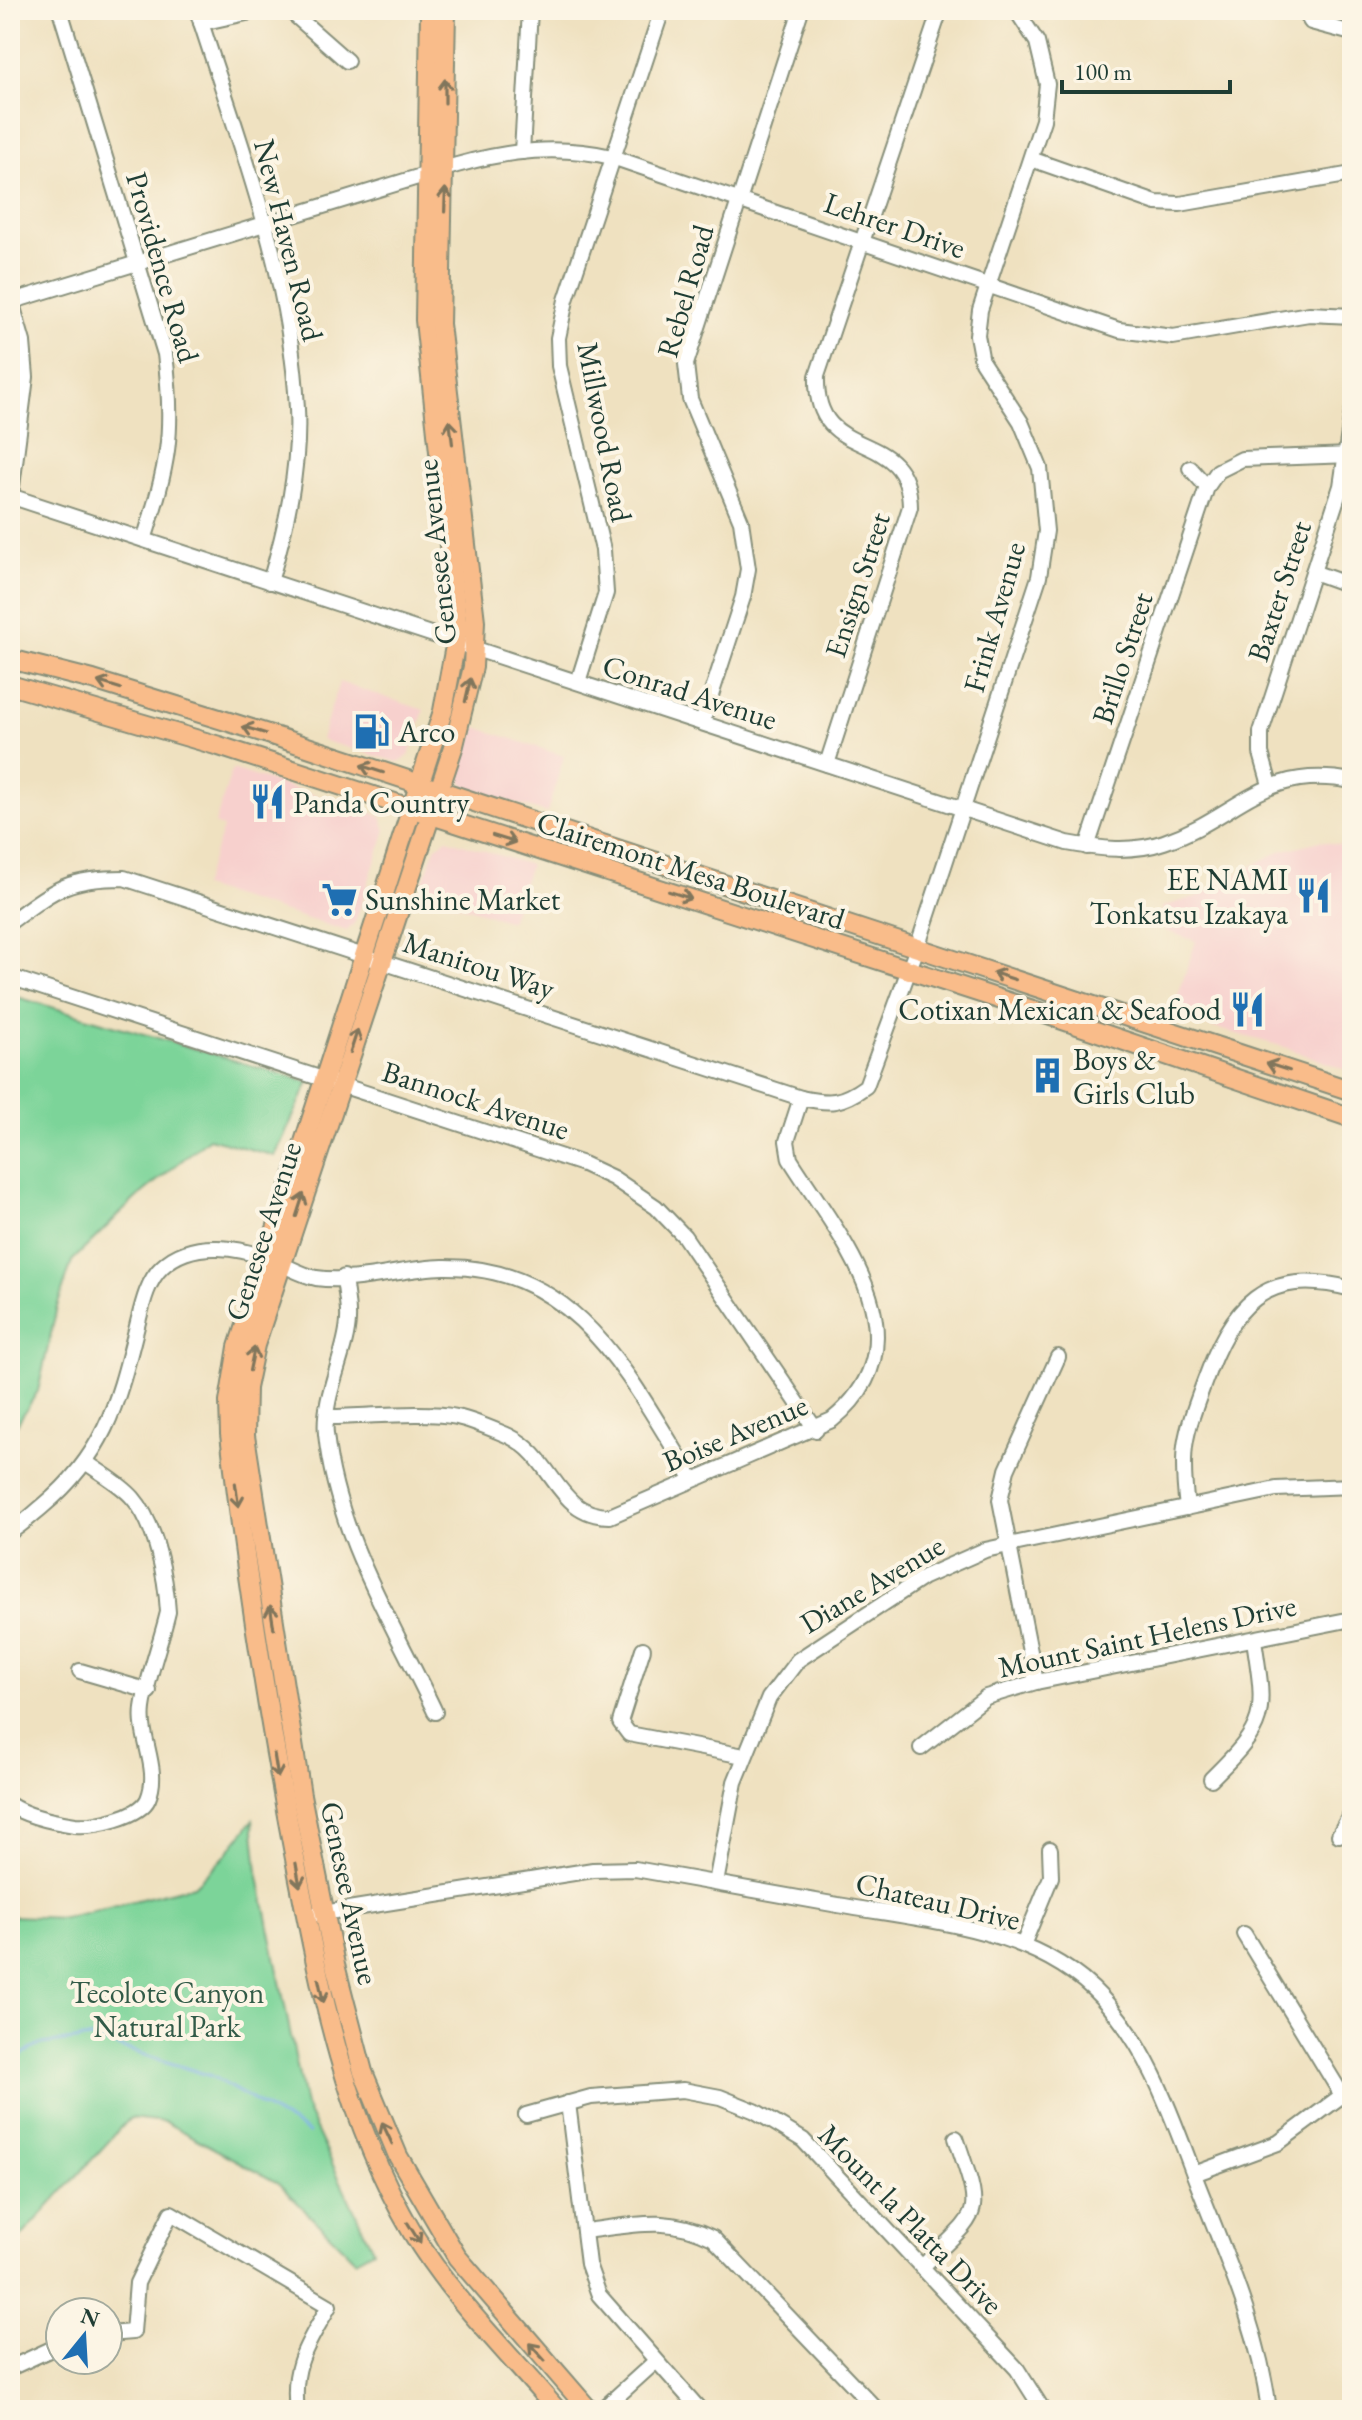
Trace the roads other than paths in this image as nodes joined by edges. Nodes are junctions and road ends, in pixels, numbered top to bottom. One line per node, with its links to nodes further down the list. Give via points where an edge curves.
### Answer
1 (60, 10): 24 (street, Providence Road)
2 (260, 10): 12 (street)
3 (289, 10): 14 (street)
4 (430, 10): 20 (main road, Genesee Avenue)
5 (446, 10): 18 (main road, Genesee Avenue, one-way to 5)
6 (530, 10): 15 (street)
7 (662, 10): 16 (street, Millwood Road)
8 (801, 10): 21 (street, Rebel Road)
9 (940, 10): 23 (street, Ensign Street)
10 (1016, 10): 17 (street, Frink Avenue, via 1037,42 1047,84)
11 (1304, 10): 13 (street, via 1311,22)
12 (199, 17): 22 (street, New Haven Road)
13 (1352, 33)
14 (347, 61)
15 (522, 152): 16 (street, Lehrer Drive, via 544,149); 18 (street, Lehrer Drive)
16 (612, 157): 21 (street, Lehrer Drive); 39 (street, Millwood Road, via 558,338 559,366 603,550 606,593)
17 (1031, 159): 19 (street, via 1156,203); 25 (street, Frink Avenue)
18 (445, 169): 20 (street, Lehrer Drive); 37 (main road, Genesee Avenue, one-way to 18, via 475,621 440,324)
19 (1352, 174)
20 (425, 175): 22 (street, Lehrer Drive); 37 (main road, Genesee Avenue, via 428,367)
21 (739, 199): 23 (street, Lehrer Drive); 41 (street, Rebel Road, via 686,364 690,399 741,521 748,569)
22 (263, 225): 24 (street, Lehrer Drive); 35 (street, New Haven Road, via 290,329 298,411 287,518)
23 (861, 241): 25 (street, Lehrer Drive); 42 (street, Ensign Street, via 817,376 817,394 822,414 840,435 900,467 909,485 910,507)
24 (136, 263): 26 (street, Lehrer Drive); 33 (street, Providence Road, via 165,354 172,409 165,473)
25 (989, 284): 27 (street, Lehrer Drive, via 1152,337 1309,314); 48 (street, Frink Avenue, via 977,335 982,362 1021,422 1040,468 1046,531 1039,577)
26 (10, 300): 32 (street, via 23,342 26,377)
27 (1352, 316)
28 (1352, 412): 29 (street, Baxter Street)
29 (1349, 454): 31 (street, via 1242,459 1218,471); 34 (street, Baxter Street)
30 (1190, 468): 31 (street)
31 (1207, 487): 50 (street, Brillo Street)
32 (10, 498): 33 (street, Conrad Avenue)
33 (144, 540): 35 (street, Conrad Avenue)
34 (1313, 572): 36 (street); 45 (street, Baxter Street, via 1261,732)
35 (270, 582): 37 (street, Conrad Avenue)
36 (1352, 586)
37 (466, 645): 39 (street, Conrad Avenue); 44 (main road, Genesee Avenue); 46 (main road, Genesee Avenue, one-way to 37, via 462,717)
38 (10, 659): 44 (main road, Clairemont Mesa Boulevard, one-way to 38, via 93,680)
39 (578, 682): 41 (street, Conrad Avenue)
40 (10, 685): 47 (main road, Clairemont Mesa Boulevard, via 86,704)
41 (702, 723): 42 (street, Conrad Avenue)
42 (827, 764): 48 (street, Conrad Avenue)
43 (1352, 781): 45 (street, Conrad Avenue, via 1315,778)
44 (420, 784): 46 (main road, Clairemont Mesa Boulevard); 47 (main road, Genesee Avenue)
45 (1270, 785): 50 (street, Conrad Avenue, via 1164,842)
46 (439, 791): 49 (main road, Genesee Avenue); 52 (main road, Clairemont Mesa Boulevard)
47 (411, 809): 49 (main road, Clairemont Mesa Boulevard); 53 (main road, Genesee Avenue)
48 (962, 809): 50 (street, Conrad Avenue); 52 (street, Frink Avenue)
49 (429, 815): 53 (main road, Genesee Avenue); 54 (main road, Clairemont Mesa Boulevard, one-way to 54)
50 (1087, 847)
51 (10, 922): 53 (street, Manitou Way, via 50,892 85,878 124,878)
52 (917, 948): 54 (street, Frink Avenue); 57 (main road, Clairemont Mesa Boulevard, one-way to 52)
53 (371, 958): 56 (main road, Genesee Avenue); 58 (street, Manitou Way)
54 (909, 970): 58 (street, Frink Avenue, via 866,1086 828,1104); 59 (main road, Clairemont Mesa Boulevard)
55 (10, 977): 56 (street, Bannock Avenue)
56 (332, 1080): 60 (main road, Genesee Avenue); 65 (street, Bannock Avenue, via 583,1164 656,1207 684,1236)
57 (1352, 1091)
58 (801, 1098): 65 (street, Boise Avenue, via 787,1141 790,1159 864,1277 875,1306 870,1367 841,1412)
59 (1352, 1118)
60 (273, 1261): 61 (street, via 316,1278); 66 (street, via 207,1248 181,1253 161,1268 146,1291 107,1430); 87 (main road, Genesee Avenue, one-way to 60, via 296,1766 245,1436 251,1362); 88 (main road, Genesee Avenue, one-way to 88, via 233,1370 230,1434 277,1774)
61 (344, 1277): 64 (street, via 349,1322 334,1371); 67 (street, via 443,1267 511,1277 546,1292 603,1341)
62 (1352, 1289): 69 (street, via 1318,1282 1288,1284 1248,1303 1220,1338 1183,1442)
63 (1058, 1357): 71 (street, via 1007,1470 1000,1500)
64 (328, 1417): 67 (street, Boise Avenue, via 454,1416 475,1422 529,1450 576,1509 590,1516 610,1516); 78 (street, via 326,1431 344,1522)
65 (816, 1430): 67 (street, Boise Avenue)
66 (87, 1463): 70 (street); 77 (street, via 130,1494 150,1526 168,1612)
67 (692, 1478)
68 (1352, 1486): 69 (street, Diane Avenue, via 1276,1489)
69 (1187, 1508): 71 (street, Diane Avenue)
70 (10, 1532)
71 (1009, 1546): 76 (street); 80 (street, Diane Avenue, via 985,1550 924,1577 798,1660 769,1698)
72 (1352, 1619): 73 (street, Mount Saint Helens Drive)
73 (1254, 1640): 76 (street, Mount Saint Helens Drive); 81 (street, via 1263,1694 1255,1731)
74 (643, 1649): 80 (street, via 620,1722 629,1734)
75 (80, 1671): 77 (street)
76 (1036, 1682): 79 (street, Mount Saint Helens Drive, via 986,1697)
77 (149, 1691): 82 (street, via 143,1723 154,1779 145,1804 135,1812 88,1825)
78 (435, 1712)
79 (921, 1748)
80 (744, 1756): 86 (street, Diane Avenue)
81 (1211, 1779)
82 (10, 1805)
83 (1352, 1812): 84 (street)
84 (1339, 1835)
85 (1050, 1849): 90 (street, via 1051,1877)
86 (716, 1883): 87 (street, Chateau Drive, via 635,1869 593,1870); 90 (street, Chateau Drive, via 968,1928)
87 (327, 1913): 88 (street, Chateau Drive); 104 (main road, Genesee Avenue, one-way to 87, via 469,2273 405,2169 363,2072)
88 (305, 1915): 103 (main road, Genesee Avenue, one-way to 103, via 342,2074 394,2197 446,2280)
89 (1244, 1934): 91 (street)
90 (1023, 1945): 95 (street, Chateau Drive, via 1075,1973 1121,2019 1154,2072)
91 (1347, 2091): 95 (street, via 1278,2143)
92 (568, 2103): 93 (street, Mount la Platta Drive); 96 (street); 97 (street, Mount la Platta Drive, via 683,2090 755,2111 803,2140)
93 (526, 2115)
94 (956, 2138): 97 (street, via 977,2197 972,2217)
95 (1194, 2174): 109 (street, Chateau Drive, via 1255,2331)
96 (584, 2231): 100 (street, via 599,2295); 107 (street, via 665,2221 713,2238)
97 (922, 2267): 108 (street, Mount la Platta Drive, via 1017,2369)
98 (124, 2333): 102 (street, via 133,2332 137,2283 171,2213 329,2306 299,2360)
99 (44, 2352): 101 (street)
100 (656, 2361): 105 (street); 106 (street)
101 (10, 2368)
102 (297, 2410)
103 (557, 2410)
104 (589, 2410)
105 (602, 2410)
106 (700, 2410)
107 (877, 2410)
108 (1043, 2410)
109 (1269, 2410)

